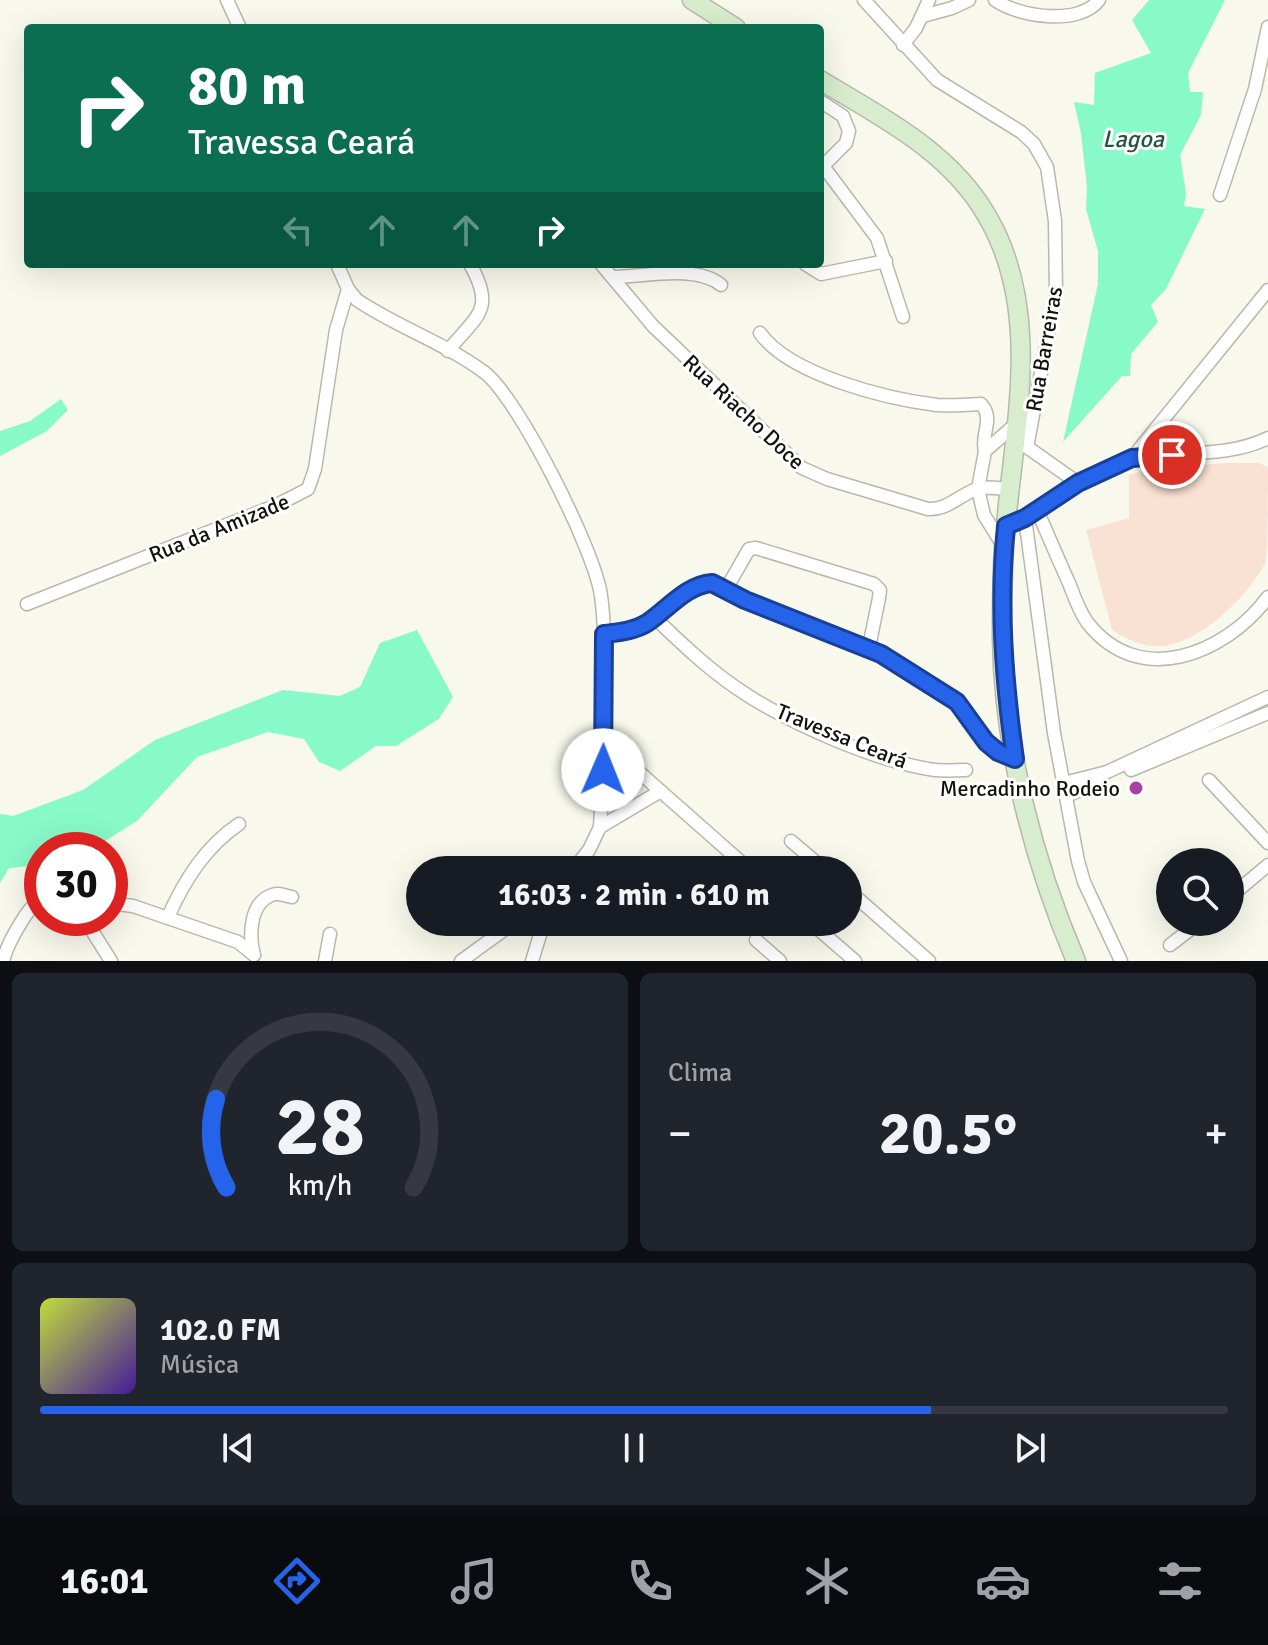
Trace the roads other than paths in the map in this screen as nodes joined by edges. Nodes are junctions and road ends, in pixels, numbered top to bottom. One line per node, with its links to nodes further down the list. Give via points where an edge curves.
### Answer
1 (227, 0): 9 (street)
2 (692, 0): 10 (main road)
3 (864, 0): 12 (street, Rua Barreiras)
4 (929, 0): 8 (street)
5 (969, 0): 8 (street)
6 (995, 0): 7 (street, via 1015,11 1064,16 1082,13)
7 (1099, 0)
8 (923, 16): 12 (street)
9 (238, 24)
10 (730, 24)
11 (1268, 27): 14 (street)
12 (903, 45): 34 (street, Rua Barreiras, via 937,80 1021,132 1047,167 1055,221 1056,293)
13 (824, 83): 32 (main road, via 931,150 987,214 1017,291 1021,328)
14 (1255, 89): 15 (street); 19 (street)
15 (1268, 94)
16 (824, 104): 17 (street, via 843,116 849,131 846,143)
17 (824, 164)
18 (824, 171): 20 (street, via 871,229)
19 (1220, 195)
20 (886, 261): 24 (street, via 821,274); 29 (street)
21 (339, 268): 27 (street)
22 (472, 268): 31 (street, via 483,293 482,306)
23 (604, 268): 25 (street, Rua Riacho Doce)
24 (811, 268)
25 (612, 277): 26 (street, via 695,273); 38 (street, Rua Riacho Doce, via 653,326 809,472 928,509 944,507)
26 (721, 285)
27 (348, 289): 31 (street, via 363,304); 45 (street, Rua da Amizade, via 308,489)
28 (1268, 290): 36 (street)
29 (903, 317)
30 (760, 333): 35 (street, via 790,359 844,383 917,402 981,404 988,419)
31 (448, 351): 47 (street, via 499,385 538,450 597,578)
32 (1016, 424): 34 (main road); 35 (street)
33 (1268, 438): 36 (street, via 1231,449)
34 (1021, 445): 37 (street); 39 (main road)
35 (985, 451): 38 (street)
36 (1132, 458): 37 (street)
37 (1078, 483): 40 (street)
38 (978, 489): 39 (street, Rua Riacho Doce); 42 (street, via 984,515)
39 (1011, 490): 41 (main road)
40 (1031, 514): 41 (street); 44 (street, via 1082,613 1128,654 1164,660 1195,653 1234,631); 55 (street, via 1054,733)
41 (1006, 526): 42 (main road)
42 (1004, 547): 52 (main road, via 1002,640)
43 (725, 591): 46 (street, via 706,583); 48 (street); 48 (street, via 744,555 756,548 874,584 880,590)
44 (1268, 597)
45 (27, 604)
46 (654, 617): 47 (street, via 639,627); 53 (street, Travessa Ceará, via 695,657 796,722 909,765)
47 (604, 634): 51 (street)
48 (869, 647): 52 (street, via 957,702 986,742)
49 (1268, 697): 55 (street)
50 (1268, 713): 55 (street)
51 (605, 742): 56 (street); 58 (street)
52 (1015, 759): 88 (main road, via 1049,895)
53 (966, 770)
54 (1209, 780): 60 (street)
55 (1065, 789): 89 (street, via 1084,882)
56 (659, 792): 58 (street); 62 (street)
57 (239, 824): 69 (street, via 202,859)
58 (600, 827): 61 (street)
59 (791, 841): 63 (street)
60 (1268, 843)
61 (584, 856)
62 (734, 856)
63 (809, 856)
64 (1268, 865): 65 (street)
65 (1244, 885)
66 (292, 897): 79 (street, via 270,895 259,906 250,940)
67 (862, 902): 87 (street)
68 (128, 905): 69 (street)
69 (168, 917): 79 (street, via 238,942)
70 (24, 922): 80 (street)
71 (330, 934): 82 (street)
72 (95, 936): 81 (street)
73 (496, 936): 83 (street)
74 (540, 936): 84 (street)
75 (826, 936): 86 (street)
76 (1182, 936): 78 (street)
77 (756, 940): 85 (street)
78 (1170, 945)
79 (256, 958)
80 (3, 961)
81 (111, 961)
82 (325, 961)
83 (461, 961)
84 (532, 961)
85 (780, 961)
86 (855, 961)
87 (929, 961)
88 (1076, 961)
89 (1121, 961)

